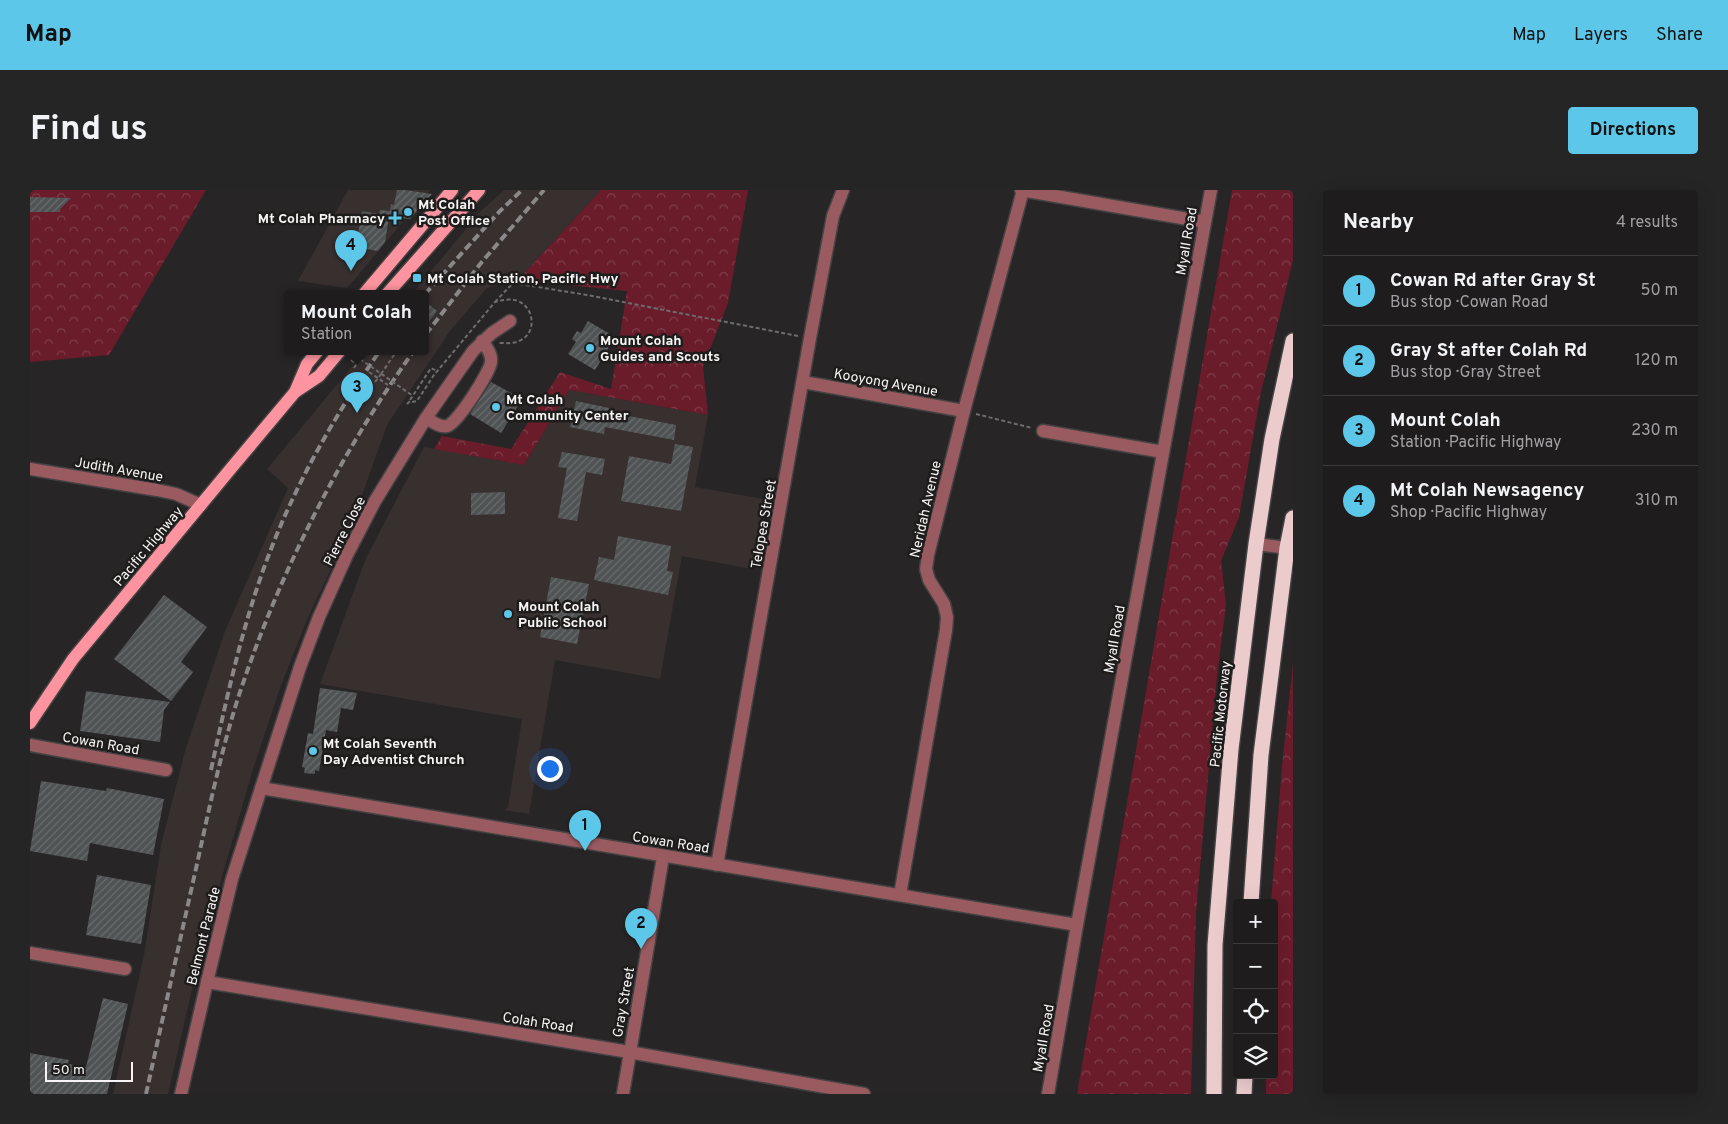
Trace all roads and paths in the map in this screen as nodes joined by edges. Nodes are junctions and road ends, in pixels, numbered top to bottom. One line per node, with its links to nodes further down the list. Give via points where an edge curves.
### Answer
1 (452, 190): 7 (main road)
2 (479, 190): 8 (main road)
3 (843, 190): 11 (street, Telopea Street, via 833,216)
4 (1022, 190): 6 (street); 29 (street, Neridah Avenue)
5 (1210, 190): 6 (street, Myall Road)
6 (1205, 222): 32 (street, Myall Road)
7 (367, 290)
8 (391, 290)
9 (495, 302): 11 (path, via 512,283 521,284)
10 (510, 321): 12 (street, Pierre Close)
11 (810, 338): 24 (street, Telopea Street)
12 (482, 341): 30 (street, Pierre Close); 30 (street, via 489,352 491,364 457,419 444,426)
13 (1293, 341): 36 (highway, Pacific Motorway, via 1272,439)
14 (314, 355): 26 (main road, Pacific Highway)
15 (336, 355): 26 (main road, Pacific Highway, via 319,376)
16 (363, 355): 18 (path)
17 (394, 355): 22 (path)
18 (360, 359): 19 (path, via 354,368 356,363); 22 (path, bridge)
19 (351, 360)
20 (369, 372): 23 (path)
21 (437, 372): 27 (path, via 431,368)
22 (381, 374): 23 (path, bridge, via 375,382); 27 (path, bridge)
23 (378, 378): 25 (path)
24 (803, 382): 29 (street, Kooyong Avenue); 43 (street, Telopea Street)
25 (388, 385)
26 (295, 392): 34 (main road, Pacific Highway)
27 (412, 396): 28 (path)
28 (407, 404)
29 (964, 411): 31 (path); 44 (street, Neridah Avenue, via 926,569 944,604 946,630)
30 (426, 418): 41 (street, Pierre Close, via 375,501 319,617)
31 (1043, 431): 32 (street)
32 (1163, 452): 46 (street, Myall Road)
33 (30, 469): 34 (street, Judith Avenue, via 158,490)
34 (201, 505): 38 (main road, Pacific Highway, via 73,659)
35 (1293, 518): 37 (highway)
36 (1256, 544): 37 (street); 56 (highway, Pacific Motorway, via 1231,749 1215,945)
37 (1287, 548): 45 (highway, via 1262,755)
38 (30, 723)
39 (30, 745): 40 (street, Cowan Road)
40 (166, 770)
41 (261, 788): 42 (street, Cowan Road); 49 (street, Belmont Parade, via 232,879)
42 (663, 856): 43 (street, Cowan Road); 50 (street, Gray Street)
43 (717, 865): 44 (street, Cowan Road)
44 (900, 895): 46 (street, Cowan Road)
45 (1251, 899)
46 (1077, 925): 55 (street, Myall Road)
47 (30, 954): 48 (street)
48 (125, 969)
49 (207, 982): 50 (street, Colah Road); 52 (street, Belmont Parade)
50 (630, 1052): 53 (street, Gray Street); 54 (street, Colah Road)
51 (1244, 1079): 57 (highway)
52 (181, 1094)
53 (622, 1094)
54 (864, 1094)
55 (1048, 1094)
56 (1214, 1094)
57 (1244, 1094)

